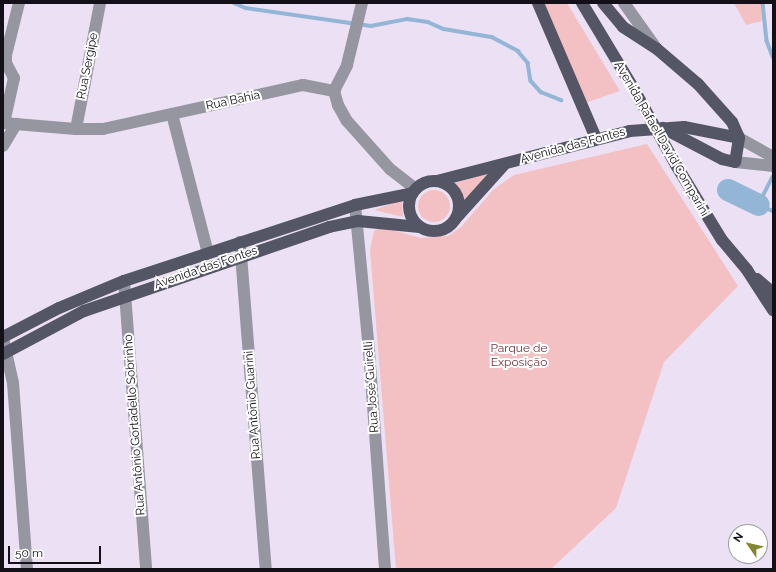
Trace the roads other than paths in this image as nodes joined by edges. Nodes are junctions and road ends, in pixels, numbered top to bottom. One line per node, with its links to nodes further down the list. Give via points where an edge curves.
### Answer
1 (20, 3): 11 (street, via 6,55 6,63 14,78)
2 (100, 3): 13 (street, Rua Sergipe)
3 (362, 3): 9 (street, via 351,53)
4 (538, 3): 15 (main road)
5 (582, 3): 32 (main road, Avenida Rafael David Comparini, bridge, via 722,240)
6 (603, 3): 8 (main road, via 623,26)
7 (624, 3): 8 (street)
8 (657, 49): 16 (main road, via 698,84 732,122)
9 (334, 91): 10 (street, Rua Bahia, via 303,85); 24 (street, via 347,121 390,169)
10 (172, 114): 13 (street, Rua Bahia, via 122,126); 30 (street)
11 (8, 123): 13 (street, Rua Bahia); 17 (street)
12 (663, 128): 14 (main road, Avenida das Fontes, via 684,127); 15 (main road, Avenida das Fontes, via 630,130); 18 (main road)
13 (76, 129)
14 (716, 134): 16 (main road, Avenida das Fontes); 18 (main road)
15 (596, 138): 21 (main road, Avenida das Fontes)
16 (739, 138): 19 (street); 20 (main road)
17 (3, 146)
18 (711, 153): 20 (main road)
19 (773, 156)
20 (735, 162): 22 (street)
21 (503, 166): 23 (main road, Avenida das Fontes); 27 (main road, Avenida das Fontes)
22 (773, 166)
23 (437, 181): 24 (main road, Avenida das Fontes, via 422,184); 27 (main road, via 451,187 458,200 459,207)
24 (414, 191): 25 (main road, Avenida das Fontes); 28 (main road, via 409,208 414,221)
25 (355, 205): 26 (street, Rua José Guirelli); 29 (main road, Avenida das Fontes)
26 (358, 221): 28 (main road, Avenida das Fontes); 31 (main road, Avenida das Fontes, via 329,227); 42 (street, Rua José Guirelli)
27 (454, 221): 28 (main road, Avenida das Fontes, via 442,230 434,231)
28 (420, 227)
29 (240, 242): 30 (main road, Avenida das Fontes); 31 (street, Rua Antônio Guarini)
30 (208, 253): 33 (main road, Avenida das Fontes)
31 (242, 256): 35 (main road, Avenida das Fontes); 41 (street, Rua Antônio Guarini)
32 (747, 270): 34 (main road, Avenida Rafael David Comparini); 36 (main road, Avenida Rafael David Comparini)
33 (124, 281): 35 (street, Rua Antônio Gortadello Sobrinho); 37 (main road, Avenida das Fontes, via 59,308)
34 (773, 293)
35 (125, 296): 38 (main road, Avenida das Fontes, via 84,311); 40 (street, Rua Antônio Gortadello Sobrinho)
36 (773, 310)
37 (3, 337): 38 (street)
38 (5, 353): 39 (street, via 13,383)
39 (27, 569)
40 (146, 569)
41 (266, 569)
42 (385, 569)

